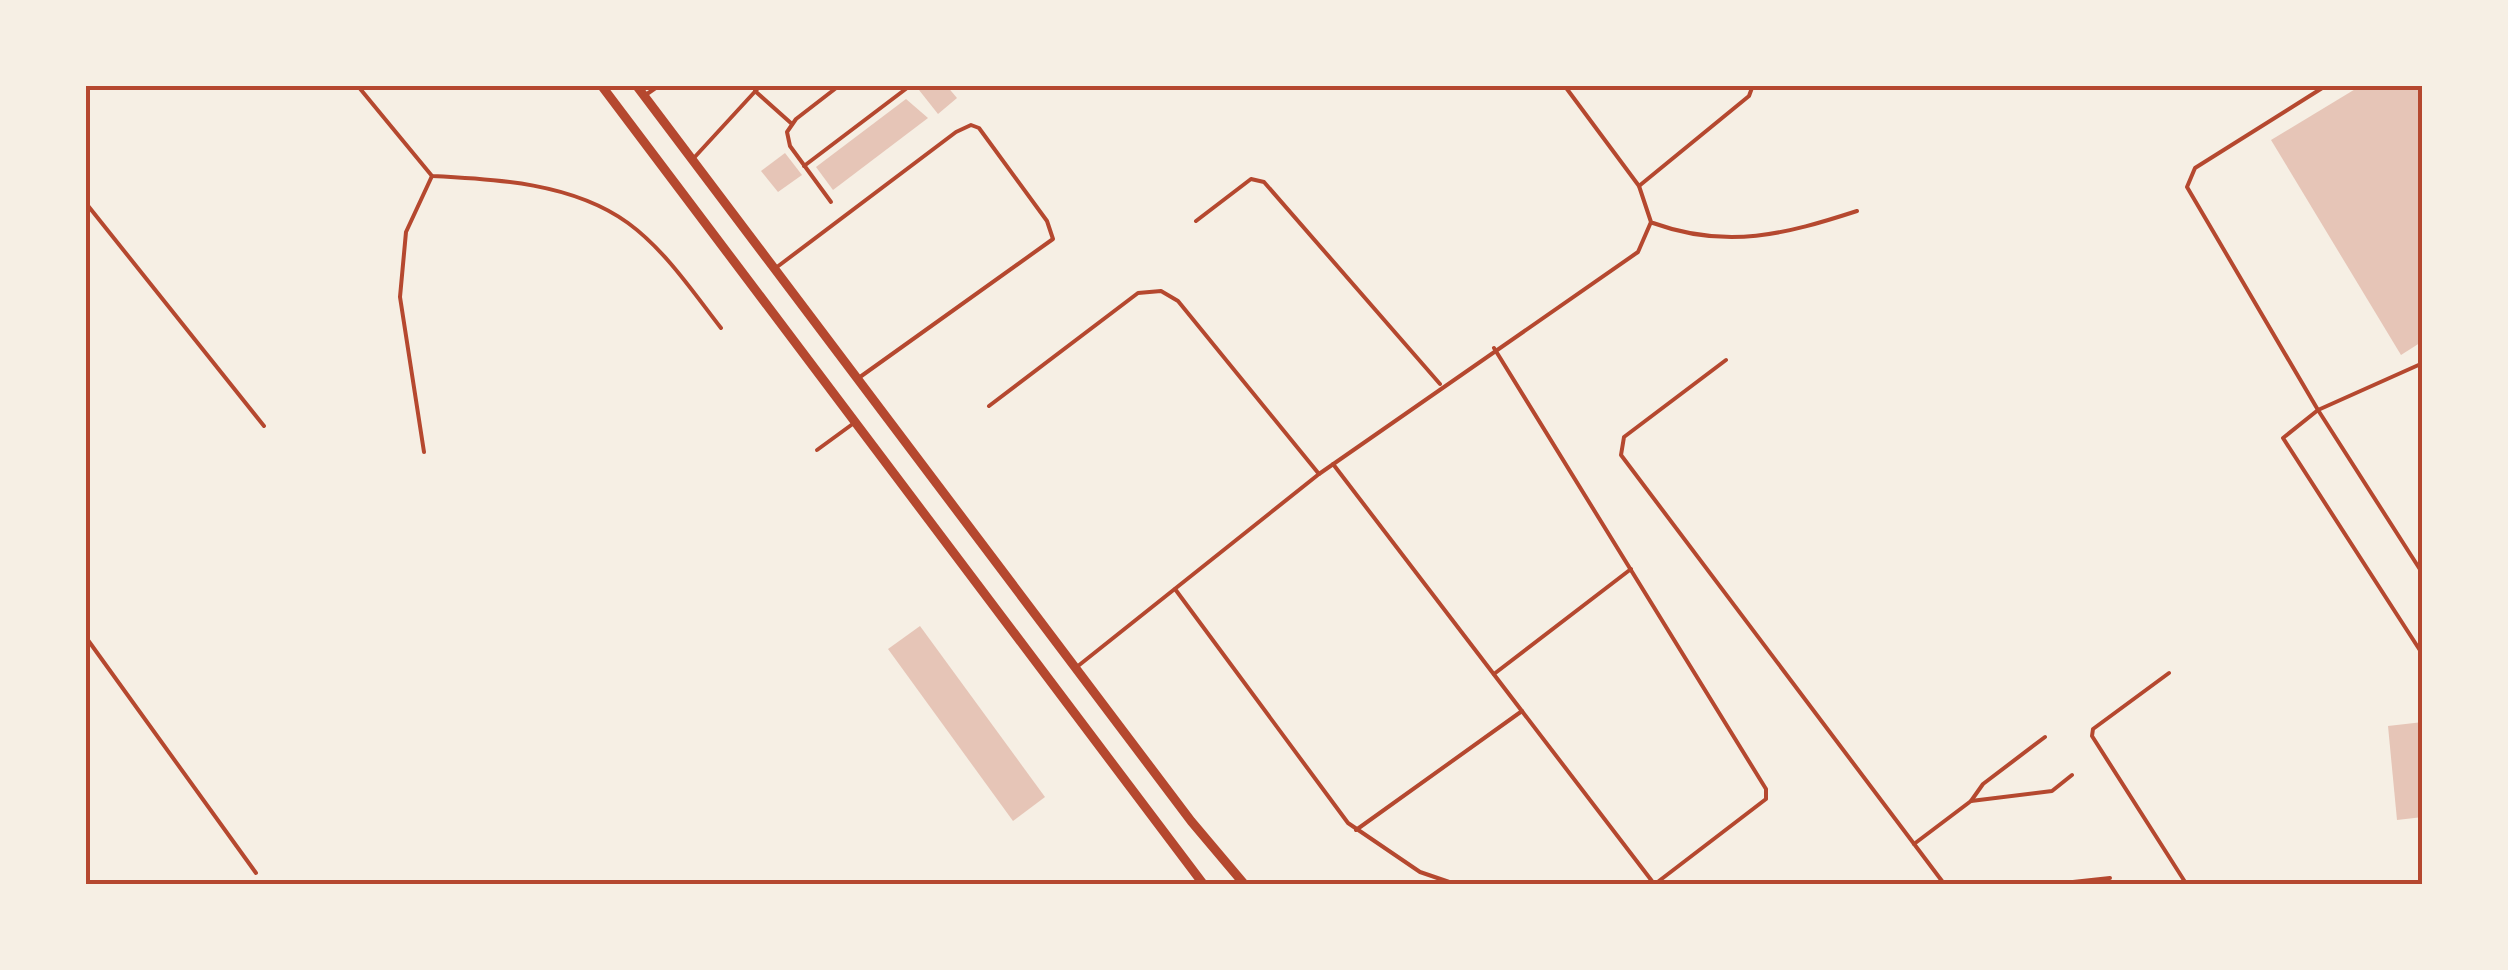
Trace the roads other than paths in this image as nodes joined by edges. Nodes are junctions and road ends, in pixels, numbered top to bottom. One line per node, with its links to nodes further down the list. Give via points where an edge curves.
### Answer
1 (357, 85): 16 (lane)
2 (601, 85): 32 (street)
3 (636, 85): 12 (street)
4 (660, 85): 12 (lane)
5 (761, 85): 11 (lane)
6 (840, 85): 13 (lane)
7 (908, 85): 15 (lane)
8 (1564, 85): 17 (lane)
9 (1753, 85): 17 (lane, via 1749,96)
10 (2328, 85): 31 (lane, via 2194,168 2186,180)
11 (755, 91): 13 (lane); 14 (lane)
12 (644, 96): 14 (street)
13 (792, 124): 15 (lane, via 787,139)
14 (692, 160): 23 (street)
15 (804, 166): 19 (lane)
16 (432, 176): 24 (lane, via 502,180 566,194 626,221 670,262); 35 (lane, via 406,232 400,296)
17 (1639, 186): 22 (lane)
18 (85, 202): 33 (lane)
19 (831, 202)
20 (1858, 212): 22 (lane, via 1778,236 1683,234)
21 (1196, 221): 29 (lane, via 1251,179 1264,182)
22 (1651, 222): 25 (lane, via 1638,252)
23 (774, 269): 28 (street); 28 (lane, via 956,132 971,125 991,143 1053,239)
24 (721, 328)
25 (1494, 348): 29 (lane); 38 (lane)
26 (1726, 360): 51 (lane, via 1624,437 1621,455)
27 (2423, 363): 31 (lane)
28 (856, 380): 43 (street)
29 (1441, 386): 36 (lane)
30 (989, 406): 37 (lane, via 1138,293 1161,291 1178,301)
31 (2318, 410): 39 (lane); 42 (lane, via 2286,432 2285,443)
32 (855, 422): 34 (lane); 54 (street)
33 (264, 426)
34 (817, 450)
35 (424, 452)
36 (1333, 464): 37 (lane); 45 (lane)
37 (1319, 474): 40 (lane)
38 (1631, 569): 45 (lane); 57 (lane, via 1767,794)
39 (2423, 574)
40 (1175, 589): 43 (lane); 50 (lane)
41 (85, 636): 52 (lane)
42 (2423, 655)
43 (1075, 669): 55 (street)
44 (2169, 673): 60 (lane, via 2092,736)
45 (1494, 674): 46 (lane)
46 (1522, 710): 50 (lane); 57 (lane)
47 (2046, 737): 49 (lane)
48 (2072, 775): 49 (lane, via 2052,791)
49 (1970, 801): 51 (lane)
50 (1356, 830): 56 (lane, via 1420,872)
51 (1914, 844): 58 (lane)
52 (256, 873)
53 (2110, 878): 59 (lane)
54 (1204, 885)
55 (1245, 885)
56 (1458, 885)
57 (1655, 885)
58 (1945, 885)
59 (2045, 885)
60 (2187, 885)

